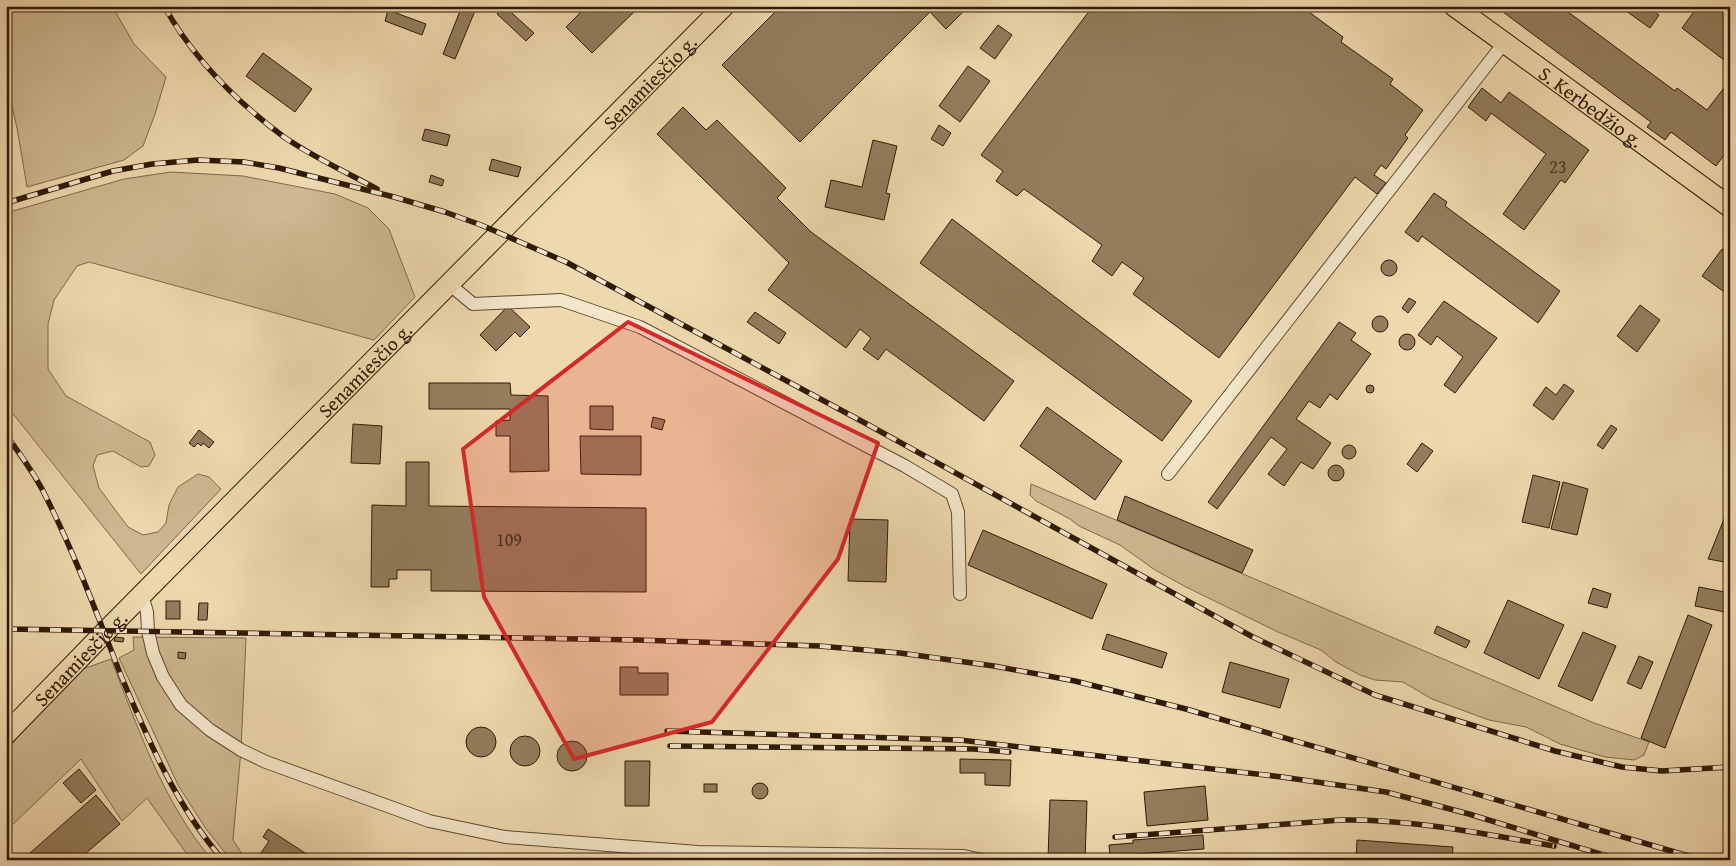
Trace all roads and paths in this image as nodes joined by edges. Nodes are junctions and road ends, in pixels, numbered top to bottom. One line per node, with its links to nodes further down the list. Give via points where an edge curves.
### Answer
1 (724, 6): 5 (main road, Senamiesčio g.)
2 (1454, 6): 3 (main road, S. Kerbedžio g.)
3 (1504, 42): 4 (main road, S. Kerbedžio g.); 6 (street)
4 (1730, 207)
5 (448, 284): 7 (street, via 473,304 561,300 640,327 944,489 952,494 958,512); 8 (main road, Senamiesčio g.)
6 (1168, 474)
7 (960, 594)
8 (139, 597): 9 (main road, Senamiesčio g.); 10 (street, via 144,602 153,653 163,677 180,705 210,730 266,762 429,821 504,837 698,852 964,856)
9 (6, 734)
10 (982, 860)

